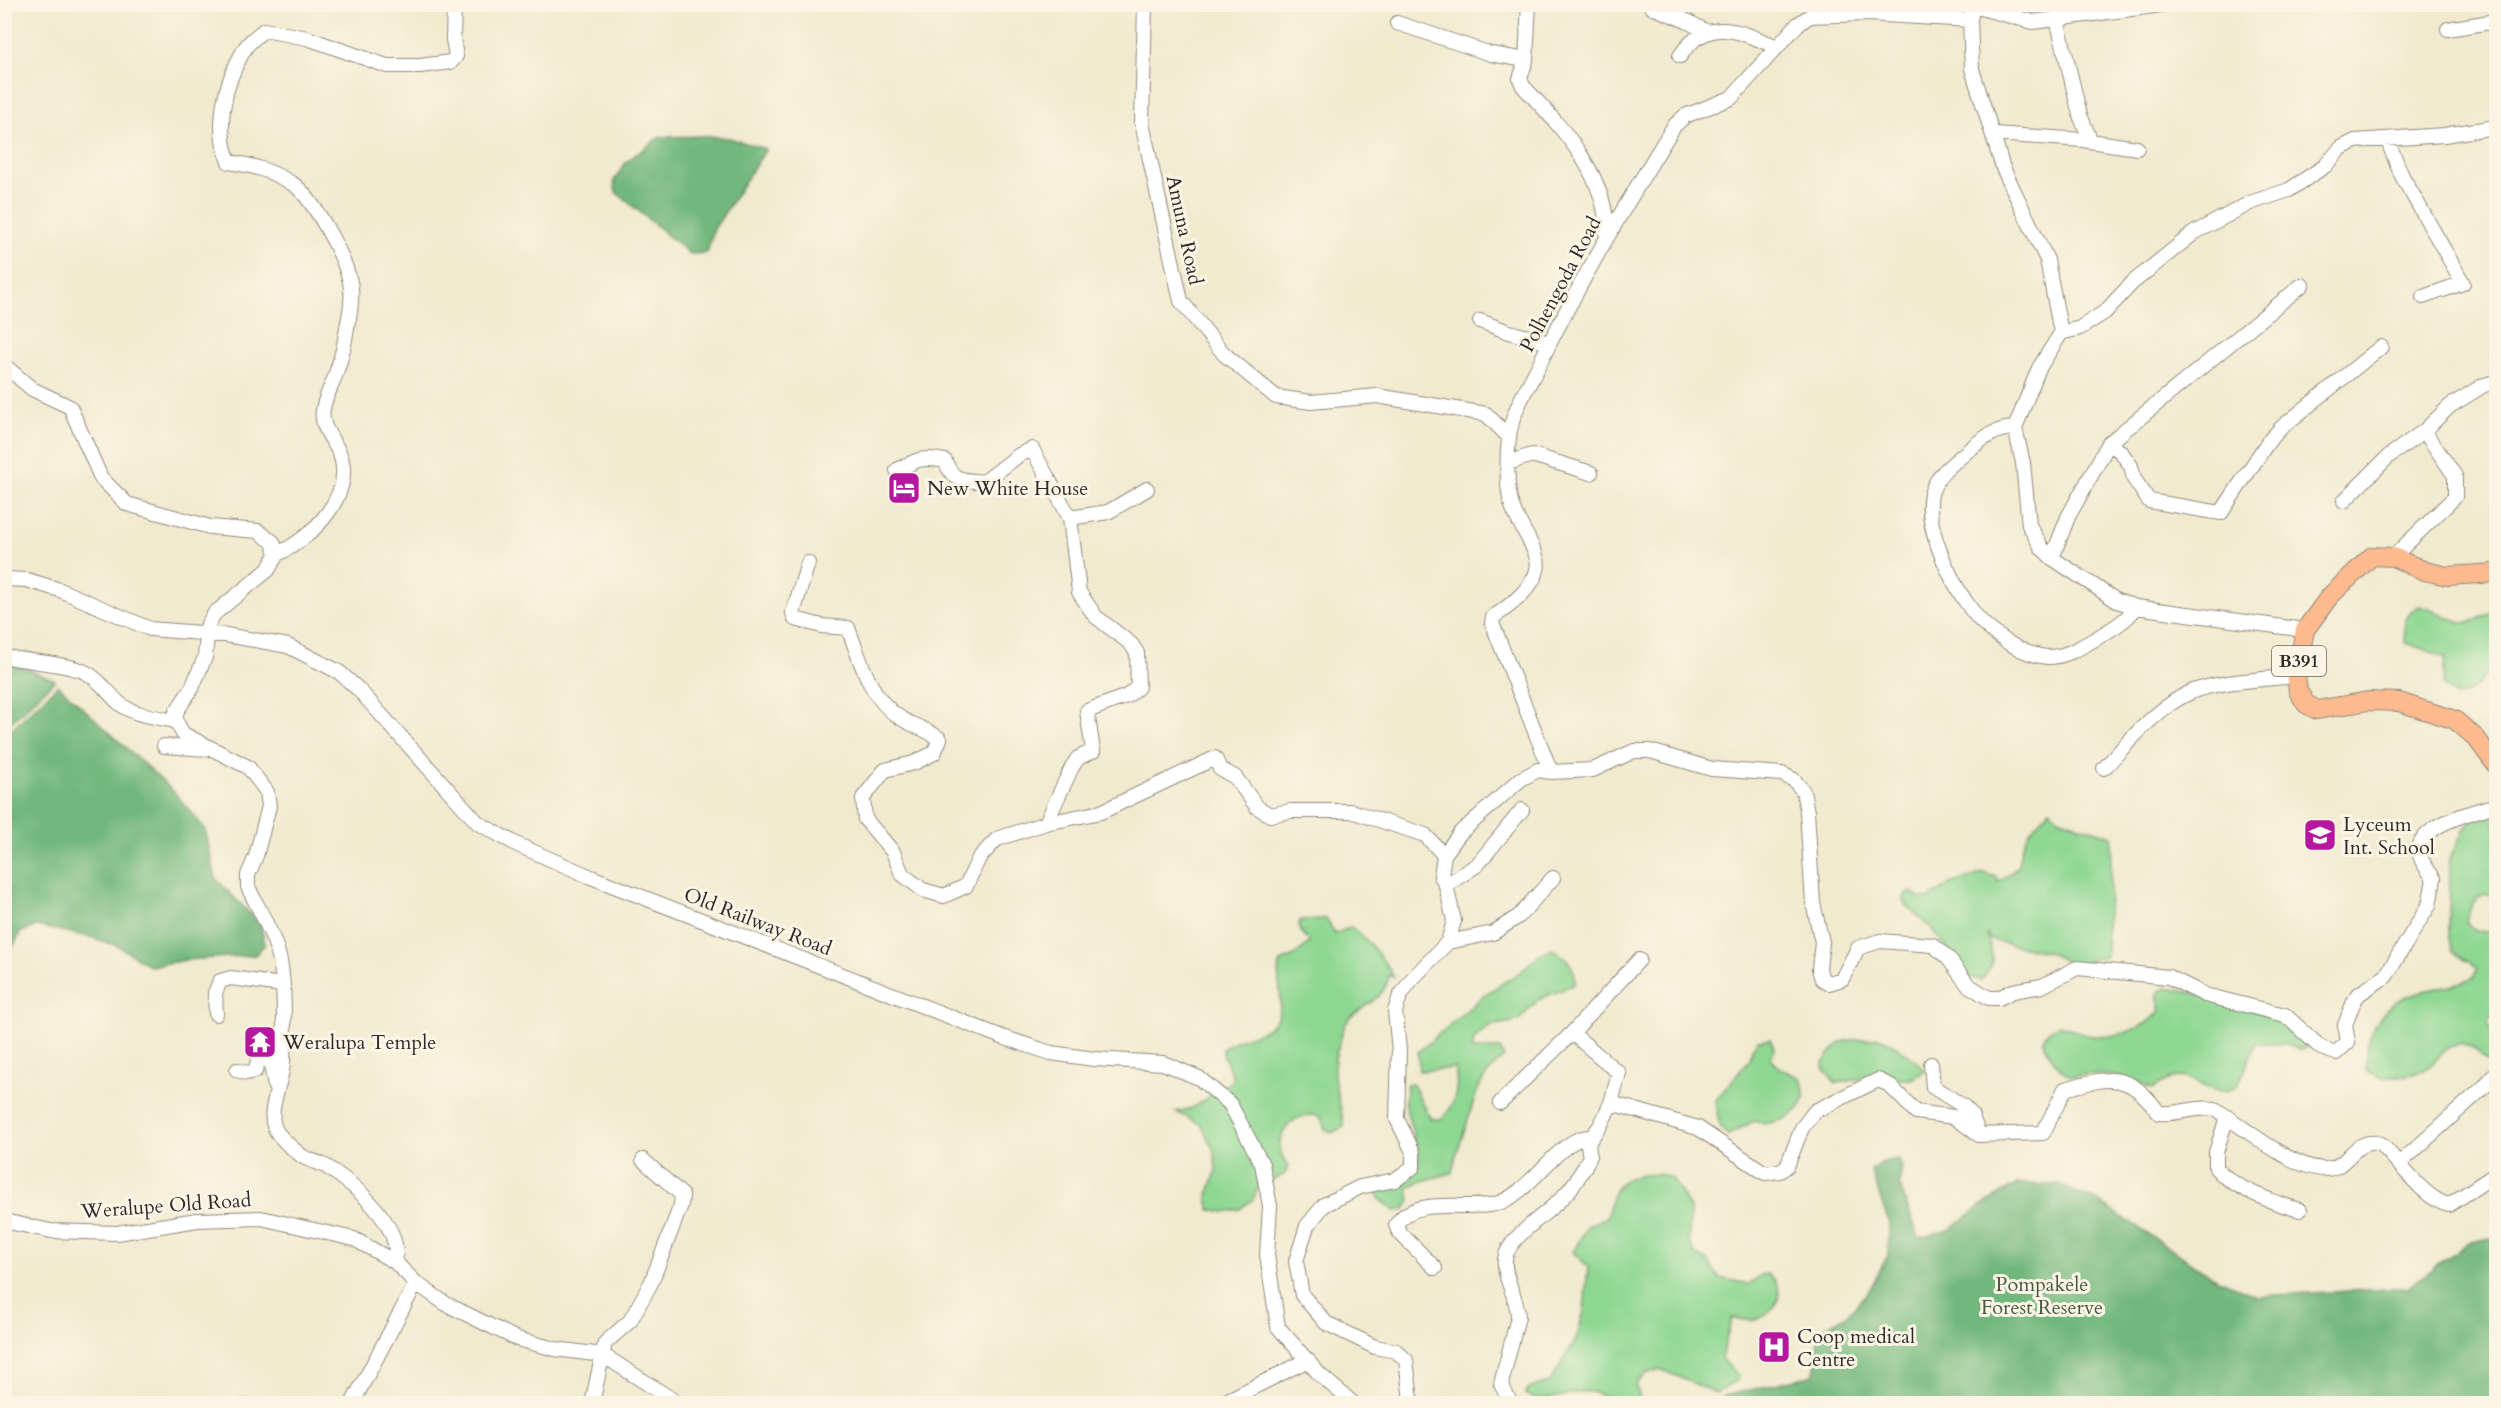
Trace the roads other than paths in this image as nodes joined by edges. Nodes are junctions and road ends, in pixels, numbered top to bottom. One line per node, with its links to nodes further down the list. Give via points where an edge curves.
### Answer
1 (454, 4): 40 (street, via 456,56 451,62 387,66 307,38 264,30 245,48 225,93 222,130 229,162 261,167 295,185 308,199 341,255 350,283 348,326 323,410 324,425 339,453 344,474 335,505 296,546)
2 (1145, 4): 32 (street, Amuna Road, via 1142,123 1181,301 1224,354 1276,397 1311,402 1377,396 1486,414)
3 (1529, 4): 15 (street)
4 (2169, 4): 7 (street)
5 (1973, 5): 7 (street, via 2033,22); 8 (street)
6 (1652, 7): 12 (street)
7 (2057, 19): 19 (street, via 2080,115 2089,135)
8 (1970, 20): 13 (street, Polhengoda Road, via 1867,14 1810,16); 17 (street, via 1972,69)
9 (2496, 21): 11 (street)
10 (1397, 23): 15 (street, via 1491,54)
11 (2448, 29)
12 (1707, 32): 13 (street, via 1723,28 1742,32); 14 (street, via 1688,43)
13 (1777, 47): 21 (street, Polhengoda Road, via 1731,98 1685,116 1674,126)
14 (1680, 56)
15 (1526, 60): 21 (street, via 1520,79 1523,86 1563,129 1597,186 1607,219)
16 (2496, 127): 18 (street)
17 (1994, 134): 19 (street); 25 (street, via 2003,168 2047,260)
18 (2387, 139): 23 (street, via 2402,176 2463,284); 25 (street, via 2355,141 2289,190 2250,203 2194,233 2132,283 2104,312 2080,328)
19 (2084, 140): 20 (street)
20 (2137, 148)
21 (1606, 242): 26 (street, Polhengoda Road)
22 (2302, 285): 33 (street)
23 (2423, 297)
24 (1480, 321): 26 (street)
25 (2061, 333): 30 (street, via 2039,368)
26 (1549, 343): 32 (street, Polhengoda Road, via 1513,417)
27 (2381, 347): 33 (street, via 2275,434 2221,513 2150,501 2134,479 2131,466)
28 (4, 365): 40 (street, via 32,389 70,407 101,478 127,504 210,527 258,531 273,542)
29 (2496, 382): 31 (street, via 2450,406)
30 (2015, 428): 42 (street, via 2024,463 2029,525); 46 (street, via 2003,428 1982,438 1938,477 1931,493 1928,510 1938,546 1971,609 2015,647 2055,657 2116,626)
31 (2424, 430): 38 (street, via 2389,456); 41 (street, via 2455,476 2455,497)
32 (1509, 437): 34 (street, Polhengoda Road)
33 (2109, 443): 42 (street, via 2068,517)
34 (1508, 463): 36 (street, via 1532,455); 56 (street, Polhengoda Road, via 1511,504 1538,561 1536,574 1525,591 1493,617 1492,623)
35 (897, 470): 39 (street, via 919,459 932,458 945,461 956,478 984,482 1032,449)
36 (1591, 472)
37 (1147, 489): 39 (street, via 1108,512)
38 (2344, 501)
39 (1070, 518): 59 (street, via 1079,592 1095,616 1137,653 1138,687 1127,696 1087,711 1093,751 1078,758 1072,767)
40 (277, 554): 48 (street, via 268,570 215,613 208,624)
41 (2393, 557): 44 (main road, via 2447,576); 47 (main road, B391, via 2372,556 2329,597)
42 (2052, 558): 46 (street, via 2117,601)
43 (808, 563): 59 (street, via 793,613 795,619 848,628 880,699 898,717 940,739 934,753 885,771 864,798 865,819 893,852 902,874 922,890 944,896 966,886 979,858 997,839)
44 (2496, 573)
45 (4, 579): 48 (street, Old Railway Road, via 27,580 60,590 150,629)
46 (2136, 607): 47 (street)
47 (2305, 630): 50 (main road, B391)
48 (208, 636): 51 (street, via 205,657 176,712); 86 (street, Old Railway Road, via 226,635 288,646 339,672 478,823 518,845 1002,1037 1051,1053 1163,1063 1200,1078 1230,1104 1262,1164 1270,1206 1267,1256 1278,1327)
49 (4, 656): 51 (street, via 79,669 101,682 120,704 132,711)
50 (2296, 676): 54 (main road, B391, via 2298,691 2306,704 2317,710 2368,701 2398,702 2455,720 2476,738); 55 (street, via 2230,683 2192,692 2165,708)
51 (176, 721): 53 (street, via 183,734)
52 (164, 746): 53 (street)
53 (215, 750): 65 (street, via 248,766 267,792 269,806 248,875 248,887 279,954)
54 (2496, 765)
55 (2104, 768)
56 (1551, 772): 57 (street, via 1593,770 1634,751 1650,751 1712,769 1782,774 1794,780 1803,791 1807,812 1812,903 1822,942 1819,969 1822,979 1829,983 1842,979 1858,948 1880,940 1933,945 1968,985 1989,998 2042,986 2077,968 2169,977 2205,995 2285,1015 2321,1048 2336,1053 2348,1042 2345,1024 2359,994 2386,976 2429,905 2434,879 2419,850 2424,836 2451,819); 60 (street, via 1538,770 1521,779 1460,833)
57 (2496, 805)
58 (1522, 810): 62 (street, via 1477,865)
59 (1046, 823): 60 (street, via 1101,812 1215,758 1220,769 1235,777 1257,807 1270,814 1351,811 1425,835)
60 (1444, 855): 62 (street, via 1441,876)
61 (1553, 878): 63 (street, via 1519,916 1493,933)
62 (1446, 885): 63 (street, via 1454,921)
63 (1449, 942): 92 (street, via 1412,979 1395,1011 1399,1050 1397,1119 1413,1152 1413,1167 1395,1180 1360,1187 1324,1205 1307,1226 1296,1261 1302,1295 1326,1323 1376,1347 1396,1351 1406,1360)
64 (1639, 960): 67 (street)
65 (282, 986): 66 (street, via 231,978 220,981 215,993); 71 (street, via 283,1066)
66 (216, 1014)
67 (1572, 1033): 72 (street, via 1619,1073); 73 (street)
68 (1931, 1064): 75 (street, via 1933,1087 1971,1114)
69 (237, 1070): 71 (street, via 255,1071 260,1055 266,1051)
70 (2496, 1073): 78 (street)
71 (276, 1094): 82 (street, via 273,1125 278,1133 303,1156 326,1166 366,1197 388,1225 397,1252)
72 (1611, 1103): 75 (street, via 1698,1128 1765,1173 1787,1166 1802,1128 1815,1111 1878,1080 1889,1085 1916,1112 1954,1117); 76 (street)
73 (1500, 1104)
74 (2227, 1116): 75 (street, via 2200,1107 2159,1113 2145,1093 2130,1084 2091,1081 2065,1089 2043,1133); 78 (street, via 2296,1163 2326,1169 2371,1141 2381,1144); 80 (street, via 2216,1152 2216,1168 2224,1178 2280,1205)
75 (1978, 1135)
76 (1590, 1137): 83 (street, via 1575,1139 1520,1190 1495,1204 1428,1206 1400,1217 1396,1226 1399,1232); 93 (street, via 1590,1156 1585,1167 1563,1197 1514,1241 1506,1255 1504,1270 1518,1308 1501,1384)
77 (643, 1160): 85 (street, via 677,1190 682,1196 681,1205 651,1283 630,1321 605,1343)
78 (2400, 1163): 79 (street, via 2424,1192 2449,1205)
79 (2496, 1174)
80 (2300, 1210)
81 (4, 1221): 82 (street, Weralupe Old Road, via 51,1231 117,1233 197,1220 261,1218 354,1239)
82 (394, 1262): 84 (street, Weralupe Old Road)
83 (1435, 1268)
84 (416, 1283): 85 (street, Weralupe Old Road, via 446,1304 517,1339); 88 (street)
85 (603, 1355): 89 (street); 90 (street, Weralupe Old Road)
86 (1308, 1360): 87 (street); 91 (street, Old Railway Road)
87 (1224, 1402)
88 (352, 1404)
89 (592, 1404)
90 (679, 1404)
91 (1354, 1404)
92 (1413, 1404)
93 (1511, 1404)

